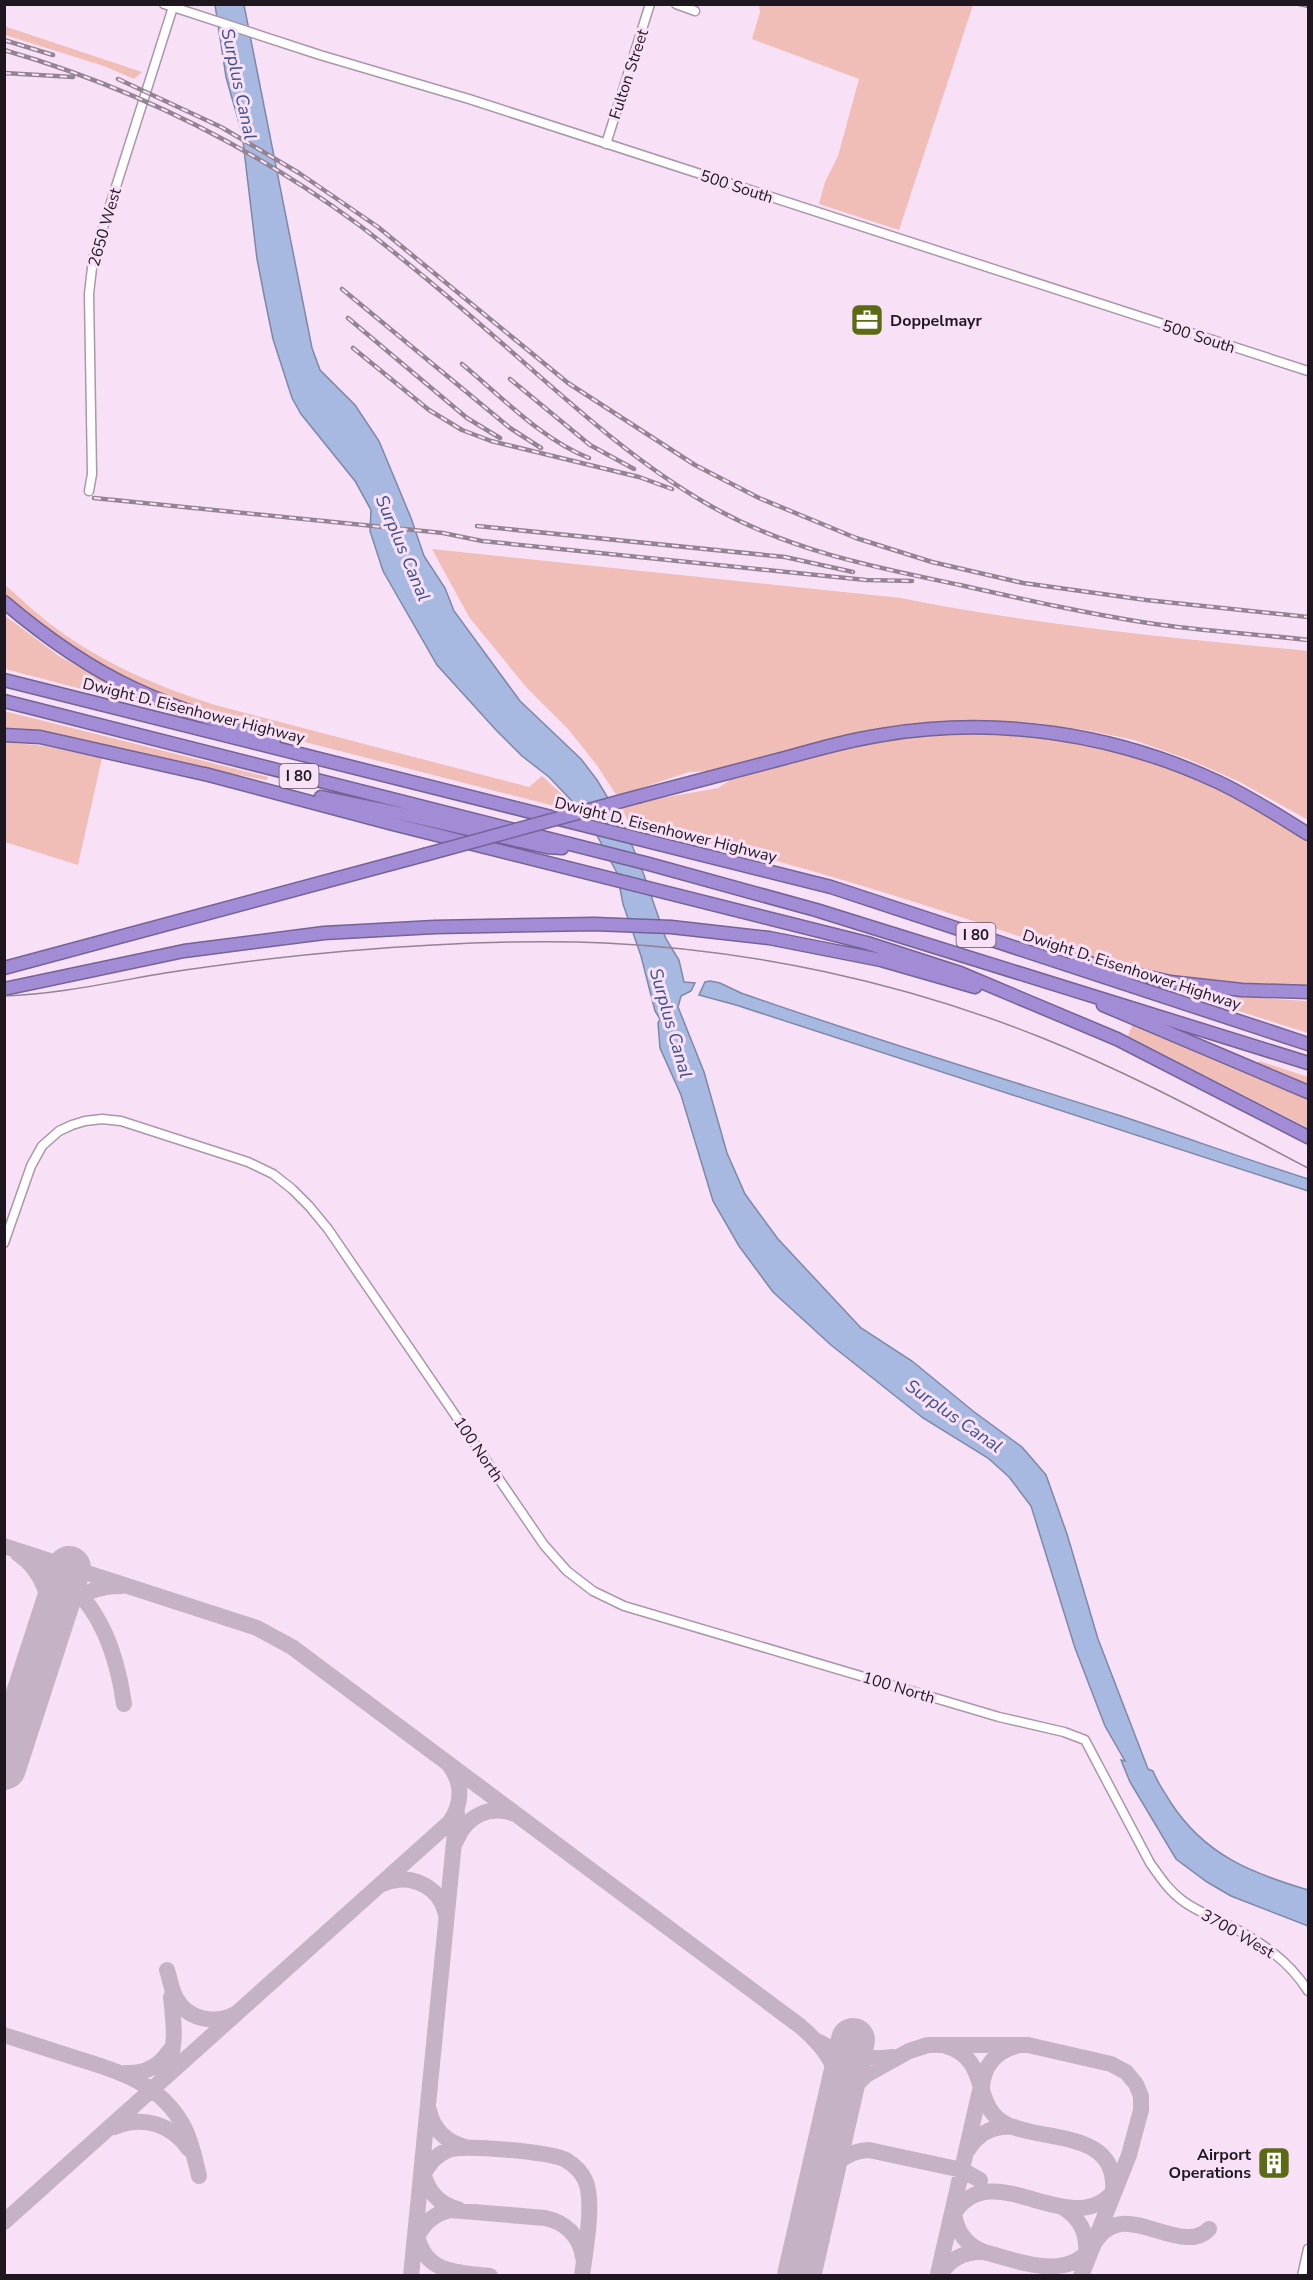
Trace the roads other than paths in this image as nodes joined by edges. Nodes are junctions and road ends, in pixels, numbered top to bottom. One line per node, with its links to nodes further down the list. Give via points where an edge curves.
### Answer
1 (650, 4): 5 (street, Fulton Street)
2 (676, 4): 4 (street)
3 (168, 6): 5 (street, 500 South); 7 (street, 2650 West, via 93,259 89,294)
4 (695, 11)
5 (606, 144): 6 (street, 500 South)
6 (1308, 371)
7 (89, 490)
8 (4, 602): 15 (highway, via 56,643 134,689 214,721)
9 (4, 675): 11 (highway)
10 (4, 680): 11 (highway, Dwight D. Eisenhower Highway / I 80)
11 (66, 696): 15 (highway, Dwight D. Eisenhower Highway / I 80)
12 (4, 701): 19 (highway, I 80)
13 (4, 735): 16 (highway, via 40,737)
14 (1192, 771): 17 (highway, via 1219,777); 18 (highway, via 1244,795); 21 (highway, bridge, via 1144,753 1077,736 954,727 902,732 856,740 640,796)
15 (372, 772): 20 (highway, Dwight D. Eisenhower Highway / I 80, via 831,888)
16 (205, 774): 19 (highway, via 547,847); 25 (highway, via 867,944 960,973)
17 (1308, 826)
18 (1308, 834)
19 (594, 850): 22 (highway, I 80, via 816,909)
20 (990, 939): 24 (highway, via 1170,982); 26 (highway, Dwight D. Eisenhower Highway / I 80)
21 (4, 968)
22 (1035, 977): 27 (highway, I 80); 28 (highway)
23 (4, 989): 25 (highway, via 184,951 324,933 435,927 671,927 769,938 881,960 1038,1008)
24 (1308, 992)
25 (1116, 1040): 29 (highway)
26 (1308, 1044)
27 (1308, 1064)
28 (1308, 1092)
29 (1308, 1137)
30 (4, 1243): 31 (street, 100 North, via 42,1146 72,1125 121,1120 248,1162 292,1189 328,1229 544,1545 567,1571 593,1591 624,1606)
31 (1085, 1740): 32 (street, 3700 West, via 1162,1881 1185,1903 1276,1954)
32 (1308, 1991)
33 (1308, 2249): 34 (street)
34 (1302, 2276)

